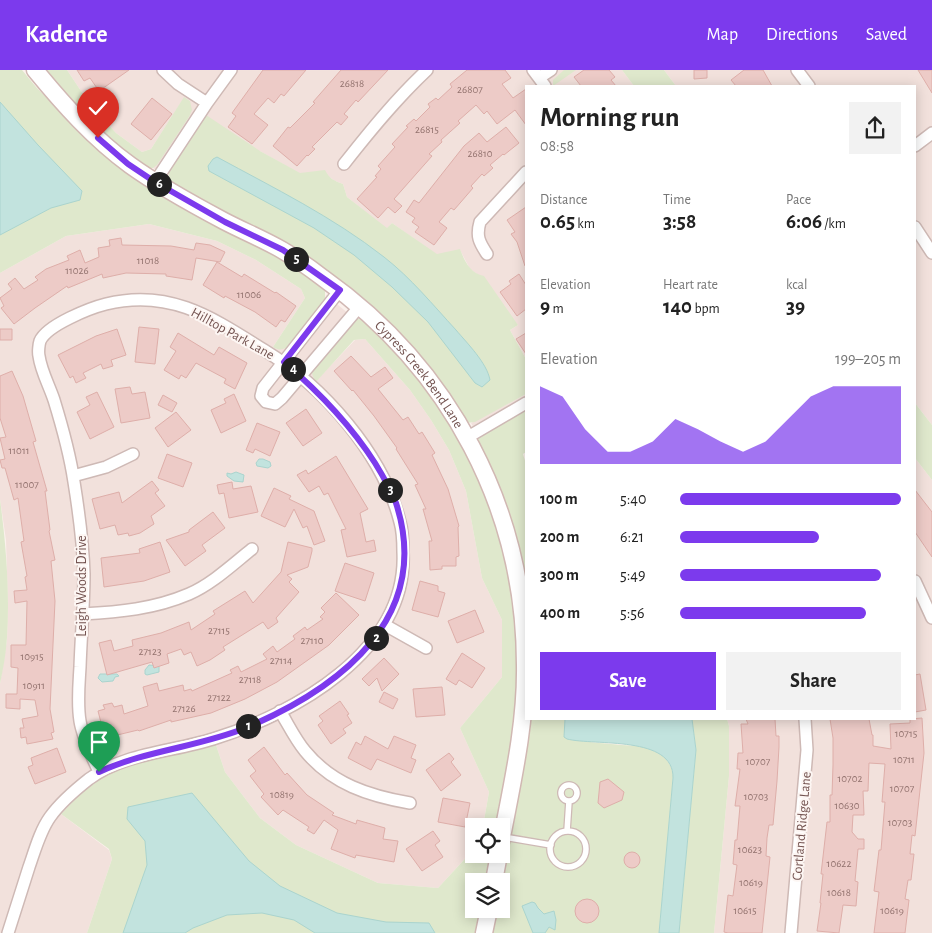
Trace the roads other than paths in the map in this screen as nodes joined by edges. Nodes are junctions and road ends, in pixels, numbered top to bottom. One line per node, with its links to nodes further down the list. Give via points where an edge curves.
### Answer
1 (35, 70): 14 (street, Cypress Creek Bend Lane, via 98,138)
2 (163, 70): 9 (street)
3 (232, 70): 9 (street)
4 (427, 70): 12 (street, via 379,120)
5 (551, 70): 7 (street)
6 (797, 70): 8 (street)
7 (539, 78)
8 (808, 85)
9 (207, 103): 14 (street)
10 (932, 134): 11 (street)
11 (916, 145)
12 (344, 164)
13 (525, 173): 17 (street, via 480,222 478,240)
14 (155, 182): 18 (street, Cypress Creek Bend Lane, via 283,250)
15 (916, 229): 16 (street)
16 (932, 253)
17 (487, 254)
18 (340, 290): 19 (street, Cypress Creek Bend Lane); 21 (street)
19 (360, 306): 22 (street); 24 (street, Cypress Creek Bend Lane, via 431,381)
20 (39, 343): 21 (street, Hilltop Park Lane, via 45,334 84,310 139,300 167,302 192,308); 26 (street, Leigh Woods Drive, via 38,355 54,400)
21 (284, 362): 22 (street, Hilltop Park Lane); 22 (street, via 264,388 261,396 266,402 275,404)
22 (301, 376): 31 (street, Hilltop Park Lane, via 359,438 395,502 402,529 404,567 398,596)
23 (525, 404): 24 (street)
24 (468, 437): 38 (street, Cypress Creek Bend Lane, via 504,521 523,613 524,702)
25 (133, 454): 26 (street, via 106,468)
26 (73, 476): 29 (street, Leigh Woods Drive, via 81,529)
27 (252, 549): 29 (street, via 190,594 125,612)
28 (916, 583): 30 (street)
29 (82, 614): 35 (street, Leigh Woods Drive, via 80,724)
30 (932, 618)
31 (385, 625): 32 (street); 33 (street, Hilltop Park Lane, via 370,646 345,668 317,690)
32 (426, 648)
33 (280, 711): 35 (street, Hilltop Park Lane, via 212,740 120,762); 37 (street, via 304,750 321,769 380,798)
34 (805, 720): 45 (street, Cortland Ridge Lane, via 807,750)
35 (99, 772): 43 (street, Hilltop Park Lane, via 50,817 36,847)
36 (569, 801): 39 (lane)
37 (410, 803)
38 (506, 818)
39 (567, 831): 41 (lane, via 556,835); 41 (lane, via 584,840 587,851 582,862 571,867 559,865 552,856)
40 (510, 840): 41 (lane)
41 (550, 845)
42 (487, 918): 44 (street)
43 (8, 933)
44 (484, 933)
45 (792, 933)

